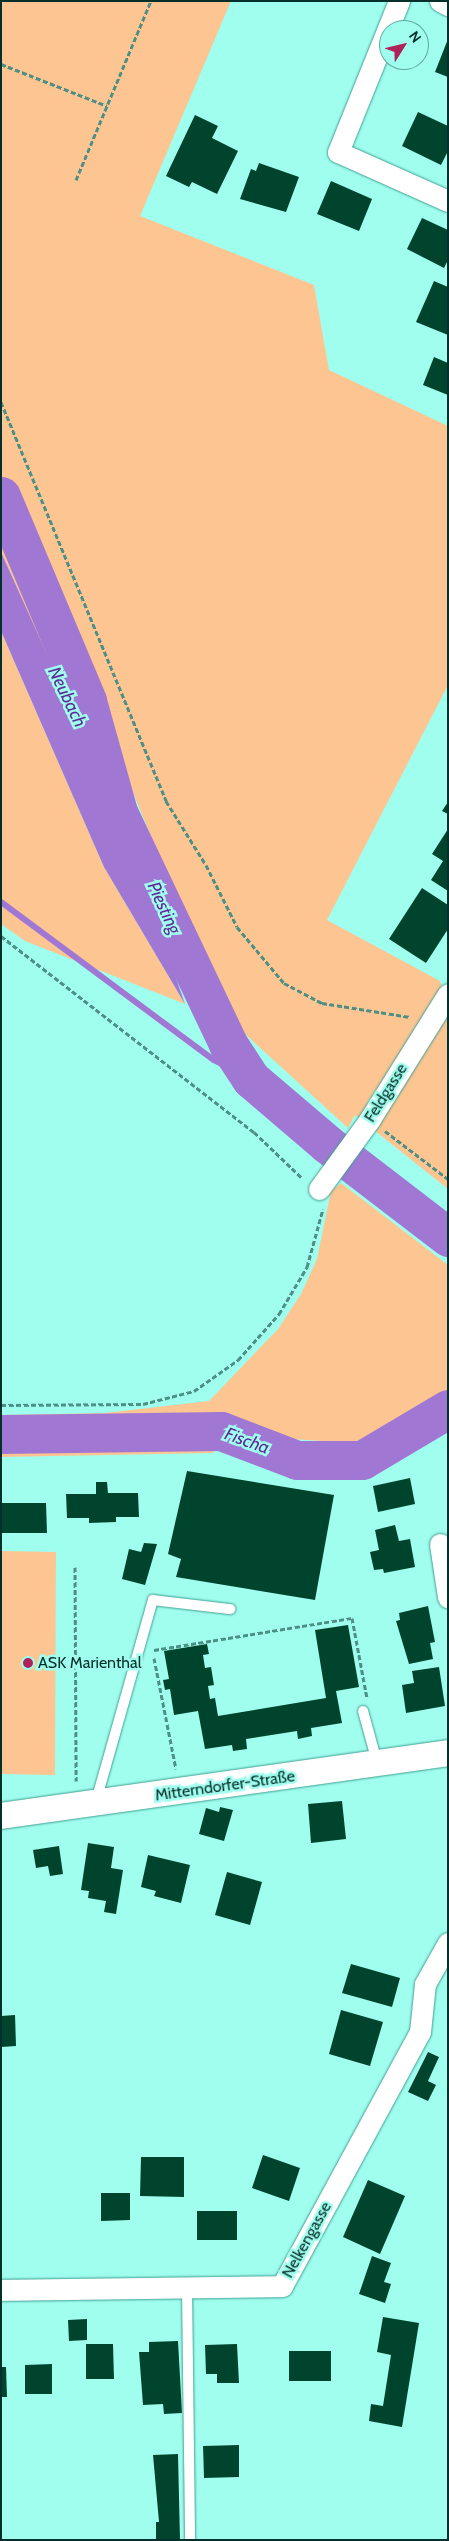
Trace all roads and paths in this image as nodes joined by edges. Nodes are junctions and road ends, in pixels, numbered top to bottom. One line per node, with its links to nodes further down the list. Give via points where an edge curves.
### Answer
1 (151, 1): 6 (path)
2 (399, 1): 8 (street, via 338,152)
3 (440, 1): 4 (street)
4 (448, 5)
5 (1, 64): 6 (path)
6 (107, 106): 7 (path)
7 (76, 180)
8 (448, 201)
9 (1, 402): 11 (path, via 166,801 206,865 237,928 284,983 322,1003)
10 (1, 936): 14 (path, via 254,1132 294,1174)
11 (442, 1006): 12 (street, Feldgasse)
12 (365, 1126): 13 (path); 14 (street, Feldgasse)
13 (448, 1179)
14 (319, 1189): 15 (path, via 323,1209 316,1239 307,1267 279,1314 238,1360 194,1391 143,1404)
15 (1, 1405)
16 (440, 1544): 18 (street)
17 (76, 1567): 26 (path)
18 (448, 1597)
19 (230, 1609): 21 (lane, via 153,1600)
20 (153, 1650): 21 (path); 22 (path, via 352,1618 368,1706); 25 (path)
21 (138, 1652): 26 (lane)
22 (363, 1711): 24 (lane)
23 (448, 1753): 24 (street, Mitterndorfer-Straße)
24 (377, 1763): 25 (street, Mitterndorfer-Straße)
25 (181, 1792): 26 (street, Mitterndorfer-Straße)
26 (85, 1806): 27 (street, Mitterndorfer-Straße)
27 (1, 1816)
28 (448, 1943): 29 (street, Nelkengasse, via 425,1984 420,2032 282,2286)
29 (187, 2287): 30 (street, Nelkengasse); 31 (lane)
30 (1, 2290)
31 (190, 2540)

